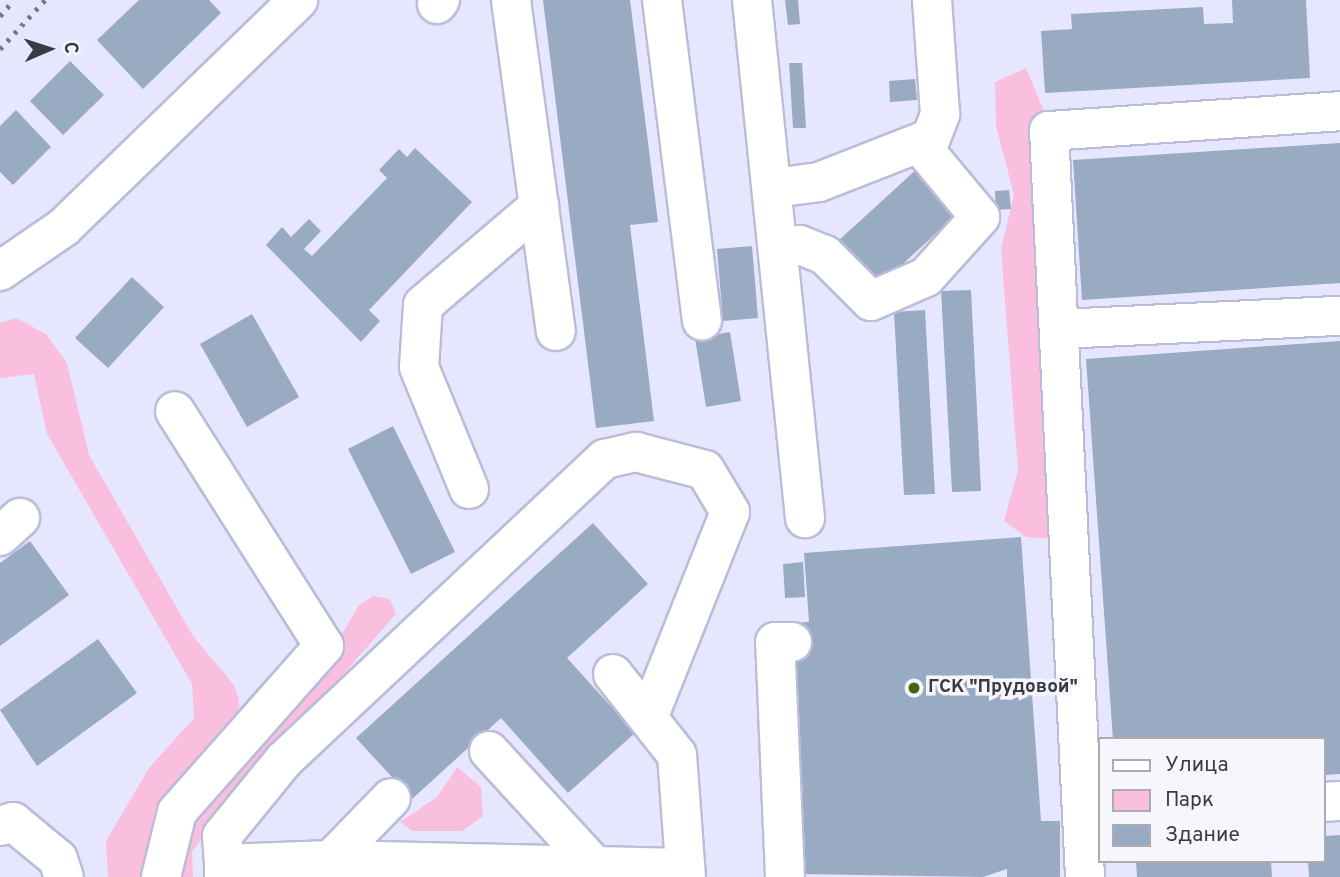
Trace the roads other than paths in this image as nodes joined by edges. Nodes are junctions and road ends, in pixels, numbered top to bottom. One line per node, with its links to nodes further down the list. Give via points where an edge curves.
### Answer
1 (298, 0): 11 (lane, via 64,227)
2 (512, 0): 9 (lane)
3 (662, 0): 13 (lane)
4 (752, 0): 8 (lane)
5 (932, 0): 7 (lane, via 940,114 938,127)
6 (1340, 111): 14 (lane, via 1049,131)
7 (921, 146): 8 (lane, via 820,182); 10 (lane, via 980,217 926,277 871,301 825,255 800,245)
8 (774, 188): 10 (lane)
9 (539, 206): 15 (lane); 17 (lane, via 423,306 419,367)
10 (778, 247): 18 (lane)
11 (0, 271)
12 (1340, 316): 14 (lane)
13 (702, 321)
14 (1060, 329): 24 (lane)
15 (556, 331)
16 (175, 411): 31 (lane, via 324,646 177,812)
17 (469, 489)
18 (805, 518)
19 (792, 642): 32 (lane, via 775,642 789,734 790,837)
20 (613, 674): 21 (lane)
21 (649, 716): 28 (lane, via 730,512 705,470 636,452 605,459 284,760 222,836); 29 (lane, via 677,755)
22 (489, 751): 27 (lane)
23 (391, 798): 26 (lane)
24 (1090, 816): 33 (lane)
25 (0, 826): 30 (lane, via 13,822 58,859)
26 (331, 860): 27 (lane); 28 (lane)
27 (594, 865): 29 (lane)
28 (224, 870)
29 (686, 873)
30 (64, 877)
31 (161, 877)
32 (785, 877)
33 (1085, 877)

